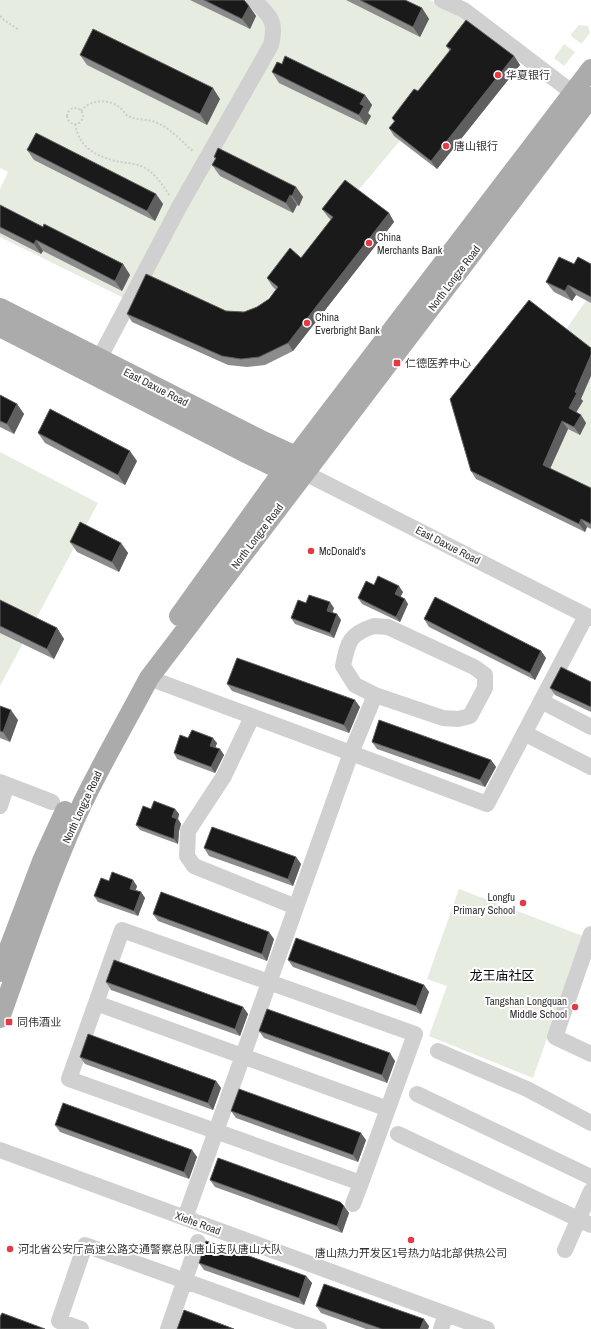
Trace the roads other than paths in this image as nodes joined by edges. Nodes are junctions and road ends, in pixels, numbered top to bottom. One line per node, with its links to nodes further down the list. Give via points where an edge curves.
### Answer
1 (254, 0): 7 (street, via 272,22 274,32 271,45 178,208)
2 (442, 0): 4 (street, via 464,10)
3 (591, 69): 4 (main road, North Longze Road)
4 (582, 95): 8 (main road, North Longze Road)
5 (0, 308): 7 (main road, East Daxue Road)
6 (0, 327): 8 (main road, East Daxue Road, via 234,447)
7 (99, 358): 8 (main road, East Daxue Road)
8 (295, 467): 9 (street, East Daxue Road); 10 (main road, North Longze Road)
9 (588, 617): 12 (street)
10 (146, 673): 13 (street); 23 (main road, North Longze Road, via 106,729 63,816 42,860); 26 (main road, North Longze Road, via 76,818)
11 (375, 695): 11 (street, via 443,718 458,719 470,716 485,688 485,675 474,667 388,627 374,626 360,631 348,645 343,666 355,685); 16 (street)
12 (541, 701): 14 (street); 15 (street)
13 (252, 717): 16 (street); 21 (street, via 224,776 188,830 187,856 194,866)
14 (591, 727)
15 (524, 733): 16 (street, via 487,804); 17 (street)
16 (351, 753): 21 (street)
17 (591, 767)
18 (4, 784): 19 (street); 20 (street)
19 (52, 802)
20 (0, 806)
21 (296, 907): 24 (street)
22 (591, 934): 28 (street, via 554,1037)
23 (0, 972)
24 (269, 982): 25 (street, via 122,930); 29 (street); 31 (street, via 415,1034)
25 (96, 1003): 29 (street); 33 (street, via 69,1079)
26 (0, 1018)
27 (438, 1051): 32 (street, via 527,1089)
28 (591, 1054)
29 (243, 1056): 31 (street); 33 (street)
30 (417, 1094): 36 (street)
31 (388, 1109): 37 (street)
32 (591, 1123)
33 (216, 1132): 37 (street); 40 (street)
34 (398, 1134): 41 (street)
35 (0, 1150): 40 (street, Xiehe Road)
36 (591, 1177)
37 (361, 1183): 39 (street)
38 (591, 1191): 41 (street)
39 (353, 1204)
40 (185, 1218): 45 (street, Xiehe Road)
41 (585, 1222): 43 (street)
42 (198, 1242): 44 (street)
43 (565, 1250)
44 (184, 1281): 46 (street); 47 (street, via 85,1245 59,1321); 48 (street)
45 (446, 1314): 50 (street); 51 (street, Xiehe Road)
46 (303, 1326): 49 (street)
47 (81, 1329)
48 (168, 1329)
49 (319, 1329)
50 (441, 1329)
51 (487, 1329)

